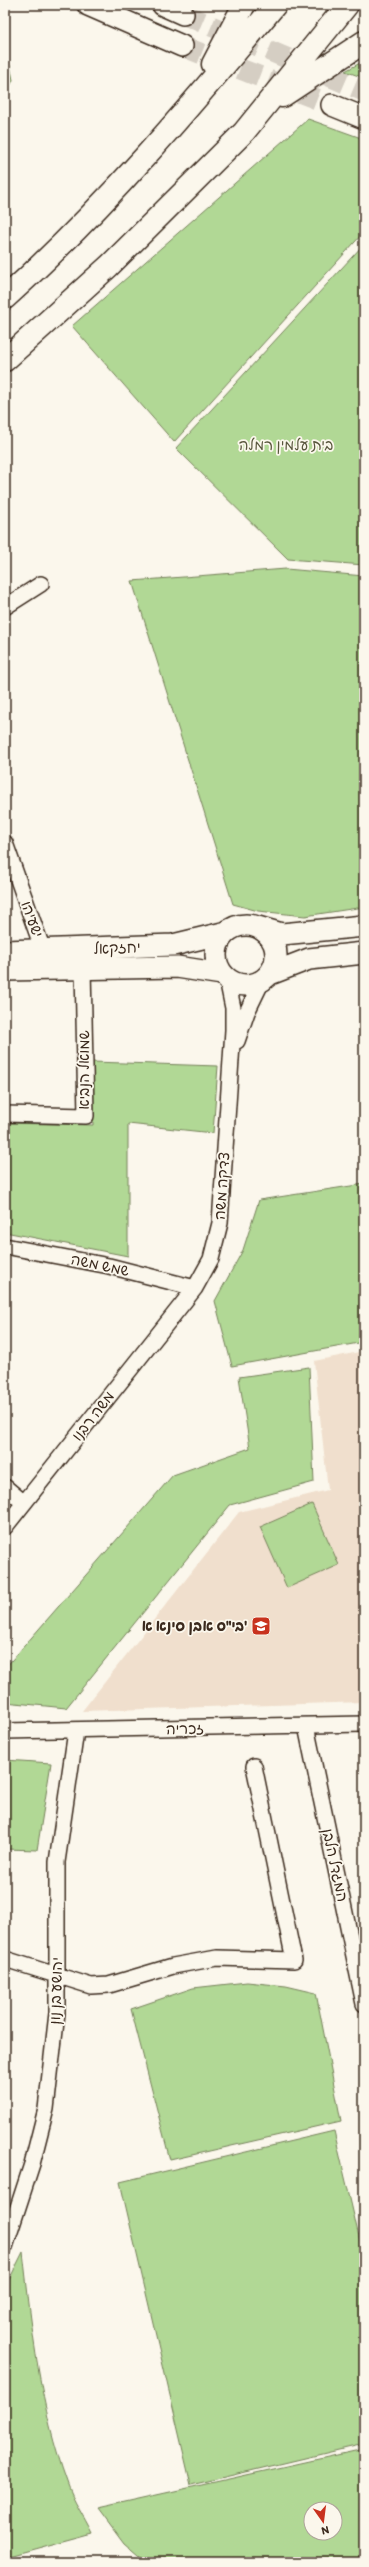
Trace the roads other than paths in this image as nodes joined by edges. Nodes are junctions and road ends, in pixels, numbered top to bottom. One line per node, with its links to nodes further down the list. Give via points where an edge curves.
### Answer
1 (88, 5): 8 (street)
2 (163, 5): 6 (street)
3 (244, 5): 10 (highway)
4 (275, 5): 10 (highway)
5 (347, 5): 11 (highway)
6 (183, 14)
7 (364, 42): 11 (highway)
8 (182, 46)
9 (332, 105): 12 (street)
10 (189, 107): 13 (highway, via 95,210)
11 (262, 109): 14 (highway, via 244,132 109,266)
12 (364, 118)
13 (5, 298)
14 (5, 360)
15 (41, 584): 16 (street)
16 (5, 607)
17 (5, 843): 21 (street, ישעיהו)
18 (364, 926): 19 (street, via 282,934)
19 (258, 928): 20 (street, via 242,925); 27 (street, via 266,932 275,948 275,966)
20 (227, 932): 21 (street, יחזקאל, via 173,945); 26 (street, via 220,939 216,952 218,966)
21 (43, 950): 22 (street, יחזקאל)
22 (5, 951)
23 (364, 953): 27 (street, via 309,959)
24 (84, 968): 25 (street, יחזקאל); 26 (street, יחזקאל, via 177,966); 29 (street, שמואל הנביא, via 86,1116)
25 (5, 970)
26 (225, 976): 27 (street, via 244,985); 28 (street, צדקה משה, via 233,1008)
27 (266, 977): 28 (street, צדקה משה, via 247,1012)
28 (231, 1057): 31 (street, צדקה משה, via 220,1223 211,1259)
29 (5, 1114)
30 (5, 1246): 31 (street, שמש משה, via 109,1266)
31 (195, 1288): 32 (street, צדקה משה)
32 (180, 1304): 34 (street, משה רבנו)
33 (5, 1488): 34 (street)
34 (24, 1503): 35 (street, משה רבנו)
35 (5, 1526)
36 (364, 1724): 37 (street, זכריה)
37 (306, 1726): 39 (street, זכריה); 43 (street, המגדל הלבן)
38 (5, 1730): 39 (street, זכריה)
39 (76, 1731): 42 (street, יהושע בן נון, via 57,1862)
40 (254, 1766): 42 (street, via 294,1960 217,1958 173,1966 109,1985 97,1986)
41 (5, 1959): 42 (street)
42 (58, 1977): 44 (street, יהושע בן נון, via 57,2013 46,2109 32,2164)
43 (364, 2004)
44 (5, 2247)

